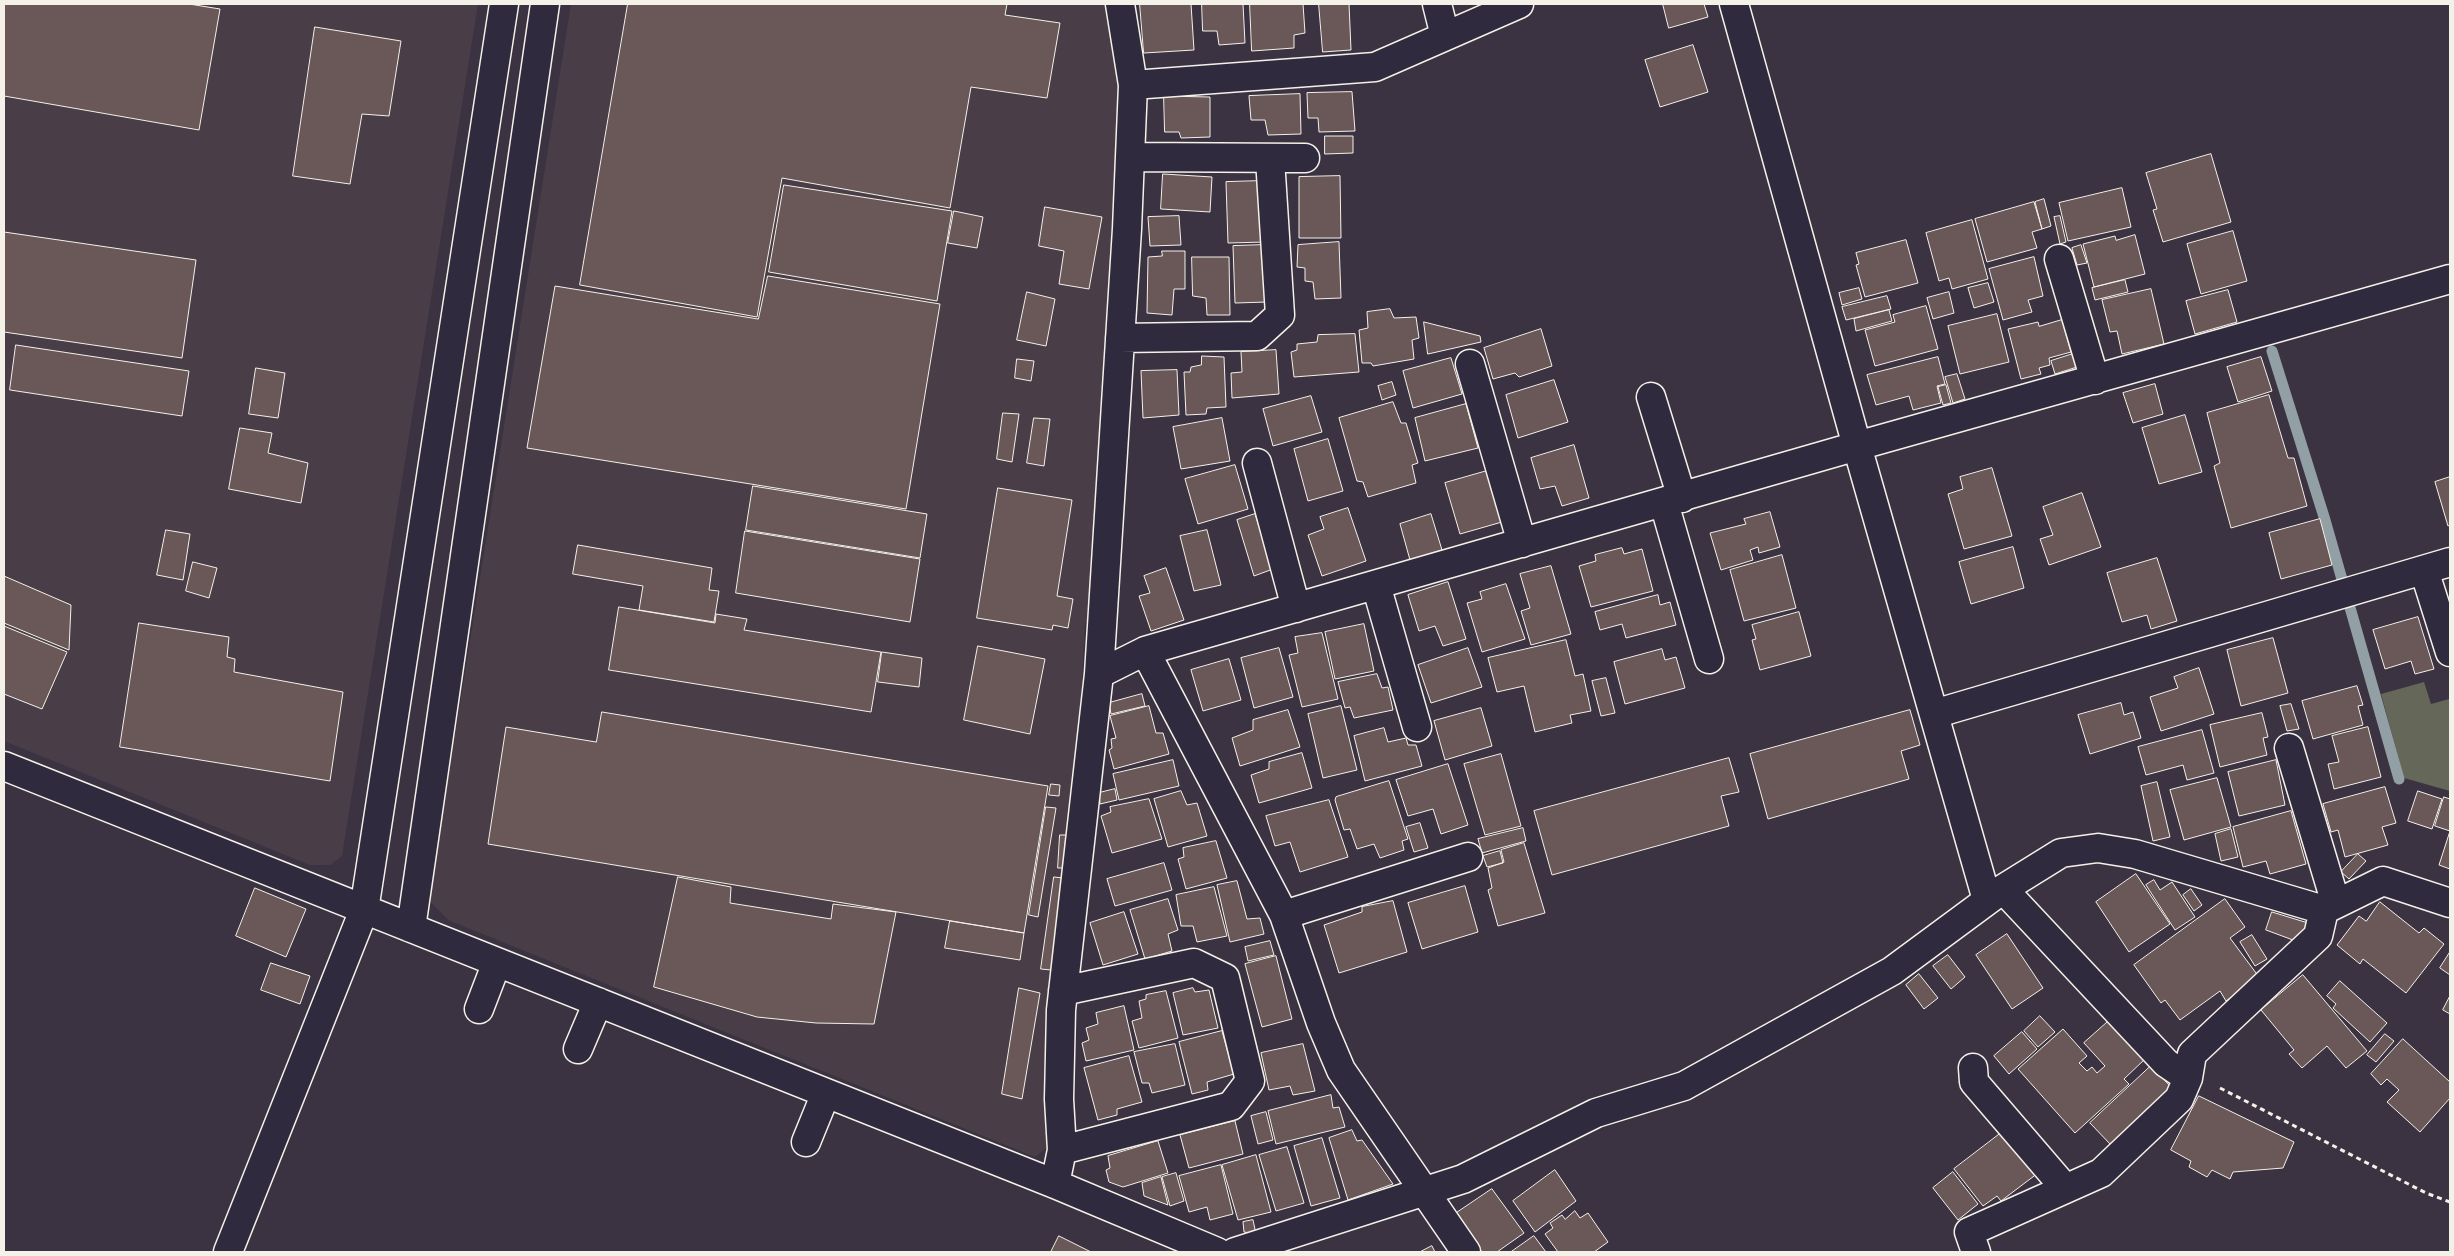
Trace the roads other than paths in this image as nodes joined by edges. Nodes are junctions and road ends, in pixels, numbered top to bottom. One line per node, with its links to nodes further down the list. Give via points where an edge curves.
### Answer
1 (504, 4): 38 (street)
2 (545, 4): 40 (street)
3 (1120, 4): 8 (street)
4 (1437, 4): 7 (street)
5 (1519, 4): 7 (street)
6 (1734, 4): 18 (street)
7 (1446, 36): 8 (street, via 1375,67)
8 (1133, 85): 9 (street)
9 (1130, 157): 11 (street); 14 (street)
10 (1305, 158): 11 (street)
11 (1270, 159): 14 (street, via 1280,315 1257,336)
12 (2059, 259): 16 (street)
13 (2450, 279): 16 (street)
14 (1120, 338): 29 (street)
15 (1470, 364): 21 (street)
16 (2095, 380): 18 (street)
17 (1651, 397): 20 (street)
18 (1857, 446): 20 (street); 30 (street)
19 (1257, 463): 25 (street)
20 (1673, 500): 21 (street); 28 (street)
21 (1522, 543): 24 (street)
22 (2450, 562): 23 (street)
23 (2424, 570): 27 (street); 30 (street)
24 (1376, 585): 25 (street); 31 (street)
25 (1296, 608): 26 (street)
26 (1146, 651): 29 (street); 39 (street)
27 (2450, 652)
28 (1709, 659)
29 (1099, 674): 42 (street)
30 (1934, 714): 35 (street)
31 (1417, 727)
32 (2289, 748): 37 (street)
33 (4, 766): 38 (street)
34 (1468, 857): 39 (street)
35 (1995, 895): 37 (street, via 2060,853 2098,848 2135,854); 47 (street, via 2166,1063); 53 (street, via 1892,971 1684,1086 1596,1114 1463,1179)
36 (2450, 903): 37 (street, via 2383,881)
37 (2330, 907): 47 (street, via 2318,936 2192,1054)
38 (364, 910): 40 (street); 54 (street)
39 (1284, 914): 53 (street, via 1321,1023 1341,1070)
40 (411, 928): 41 (street)
41 (497, 962): 43 (street); 44 (street)
42 (1063, 991): 50 (street, via 1059,1100); 50 (street, via 1194,963 1225,978 1250,1081 1231,1106)
43 (598, 1002): 45 (street); 48 (street)
44 (479, 1009)
45 (578, 1050)
46 (1973, 1068): 52 (street, via 1974,1082)
47 (2188, 1078): 52 (street, via 2179,1099 2101,1173)
48 (826, 1093): 49 (street); 51 (street)
49 (806, 1142)
50 (1062, 1150): 51 (street)
51 (1055, 1184): 55 (street)
52 (2065, 1188): 58 (street, via 1969,1232)
53 (1424, 1191): 56 (street); 57 (street)
54 (228, 1252)
55 (1217, 1252)
56 (1235, 1252)
57 (1466, 1252)
58 (1976, 1252)

